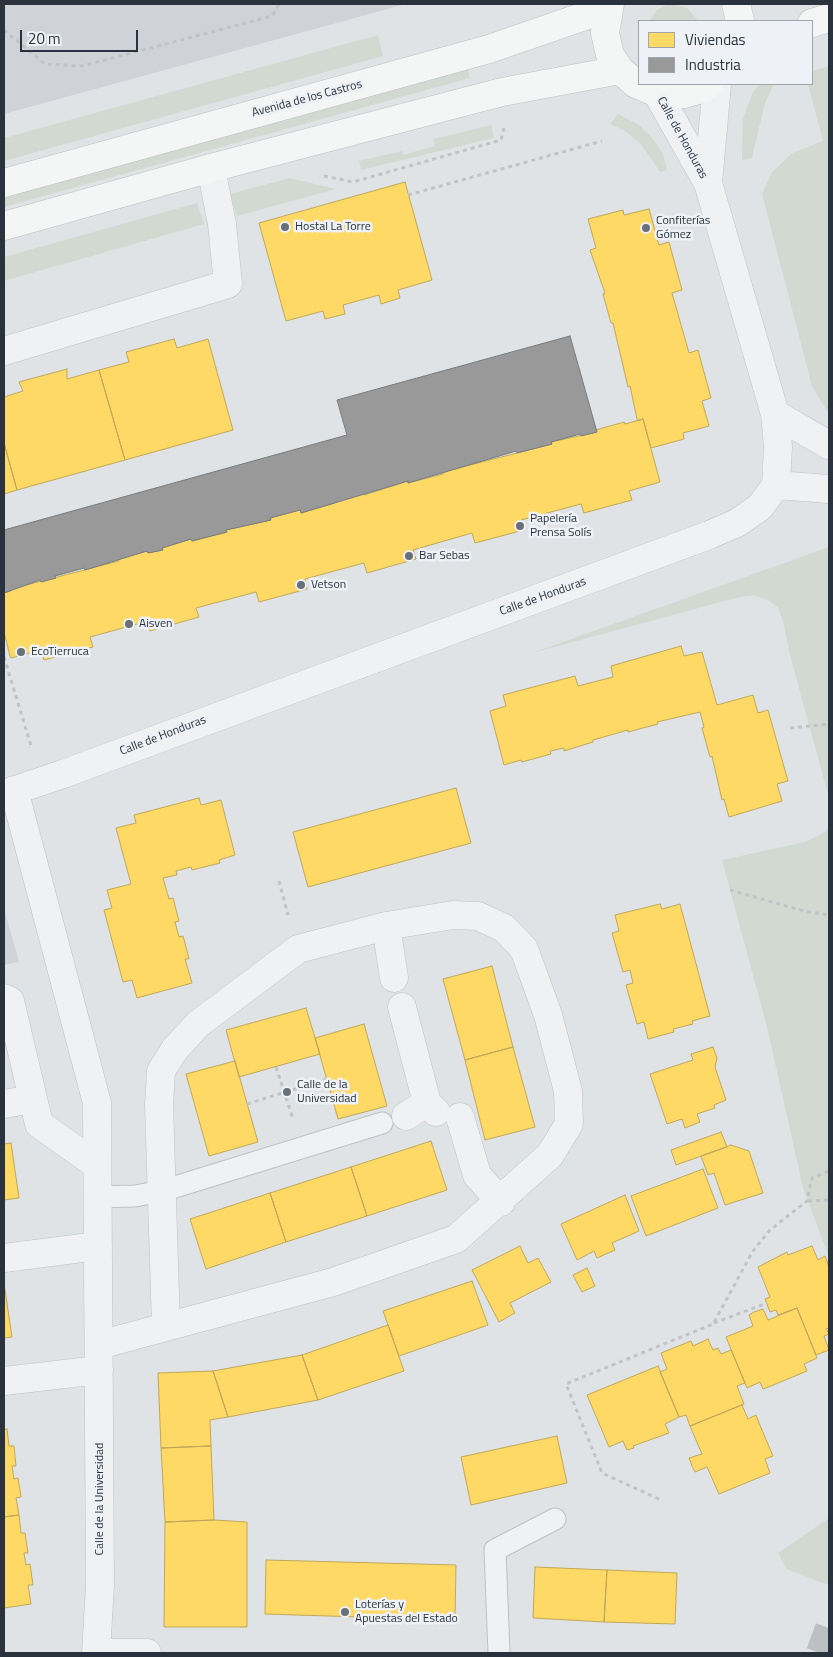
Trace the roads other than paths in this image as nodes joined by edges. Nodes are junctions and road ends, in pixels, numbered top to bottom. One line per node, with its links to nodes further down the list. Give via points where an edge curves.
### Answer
1 (736, 4): 4 (main road)
2 (609, 6): 6 (main road, via 605,33 610,55); 13 (main road, Avenida de los Castros, via 489,49)
3 (829, 18): 5 (main road)
4 (740, 20)
5 (813, 23)
6 (620, 70): 7 (main road); 12 (main road, via 502,92)
7 (638, 85)
8 (638, 85): 11 (main road)
9 (706, 85): 11 (main road, via 684,94)
10 (717, 85): 14 (street, Calle de Honduras)
11 (657, 93): 14 (street, Calle de Honduras)
12 (211, 168): 15 (main road); 16 (street, via 222,224 228,284)
13 (4, 182)
14 (708, 183): 17 (street, Calle de Honduras)
15 (4, 226)
16 (4, 350)
17 (775, 414): 18 (street); 19 (street, Calle de Honduras)
18 (829, 445)
19 (776, 485): 20 (street); 21 (street, Calle de Honduras, via 760,507 710,535)
20 (829, 489)
21 (9, 792): 29 (street, Calle de la Universidad, via 97,1103)
22 (386, 926): 23 (street); 30 (street, via 298,950 198,1024 175,1049 161,1071); 32 (street, via 452,915 478,916 504,928 524,949 548,1015 568,1092 569,1124 550,1155)
23 (394, 978)
24 (4, 998): 26 (street, via 10,1001)
25 (402, 1007): 28 (street)
26 (33, 1099): 27 (street); 29 (street, via 39,1124)
27 (4, 1104)
28 (422, 1114): 30 (lane); 32 (street)
29 (97, 1165): 31 (street, Calle de la Universidad)
30 (162, 1191): 31 (lane); 35 (street)
31 (98, 1198): 33 (street, Calle de la Universidad)
32 (501, 1202): 35 (street, via 456,1240 333,1282)
33 (98, 1246): 34 (street); 36 (street, Calle de la Universidad)
34 (4, 1258)
35 (166, 1326): 36 (street)
36 (99, 1358): 37 (street); 39 (street, Calle de la Universidad, via 100,1585)
37 (4, 1381)
38 (555, 1519): 41 (lane, via 495,1550)
39 (97, 1653): 40 (street)
40 (147, 1653)
41 (498, 1653)

